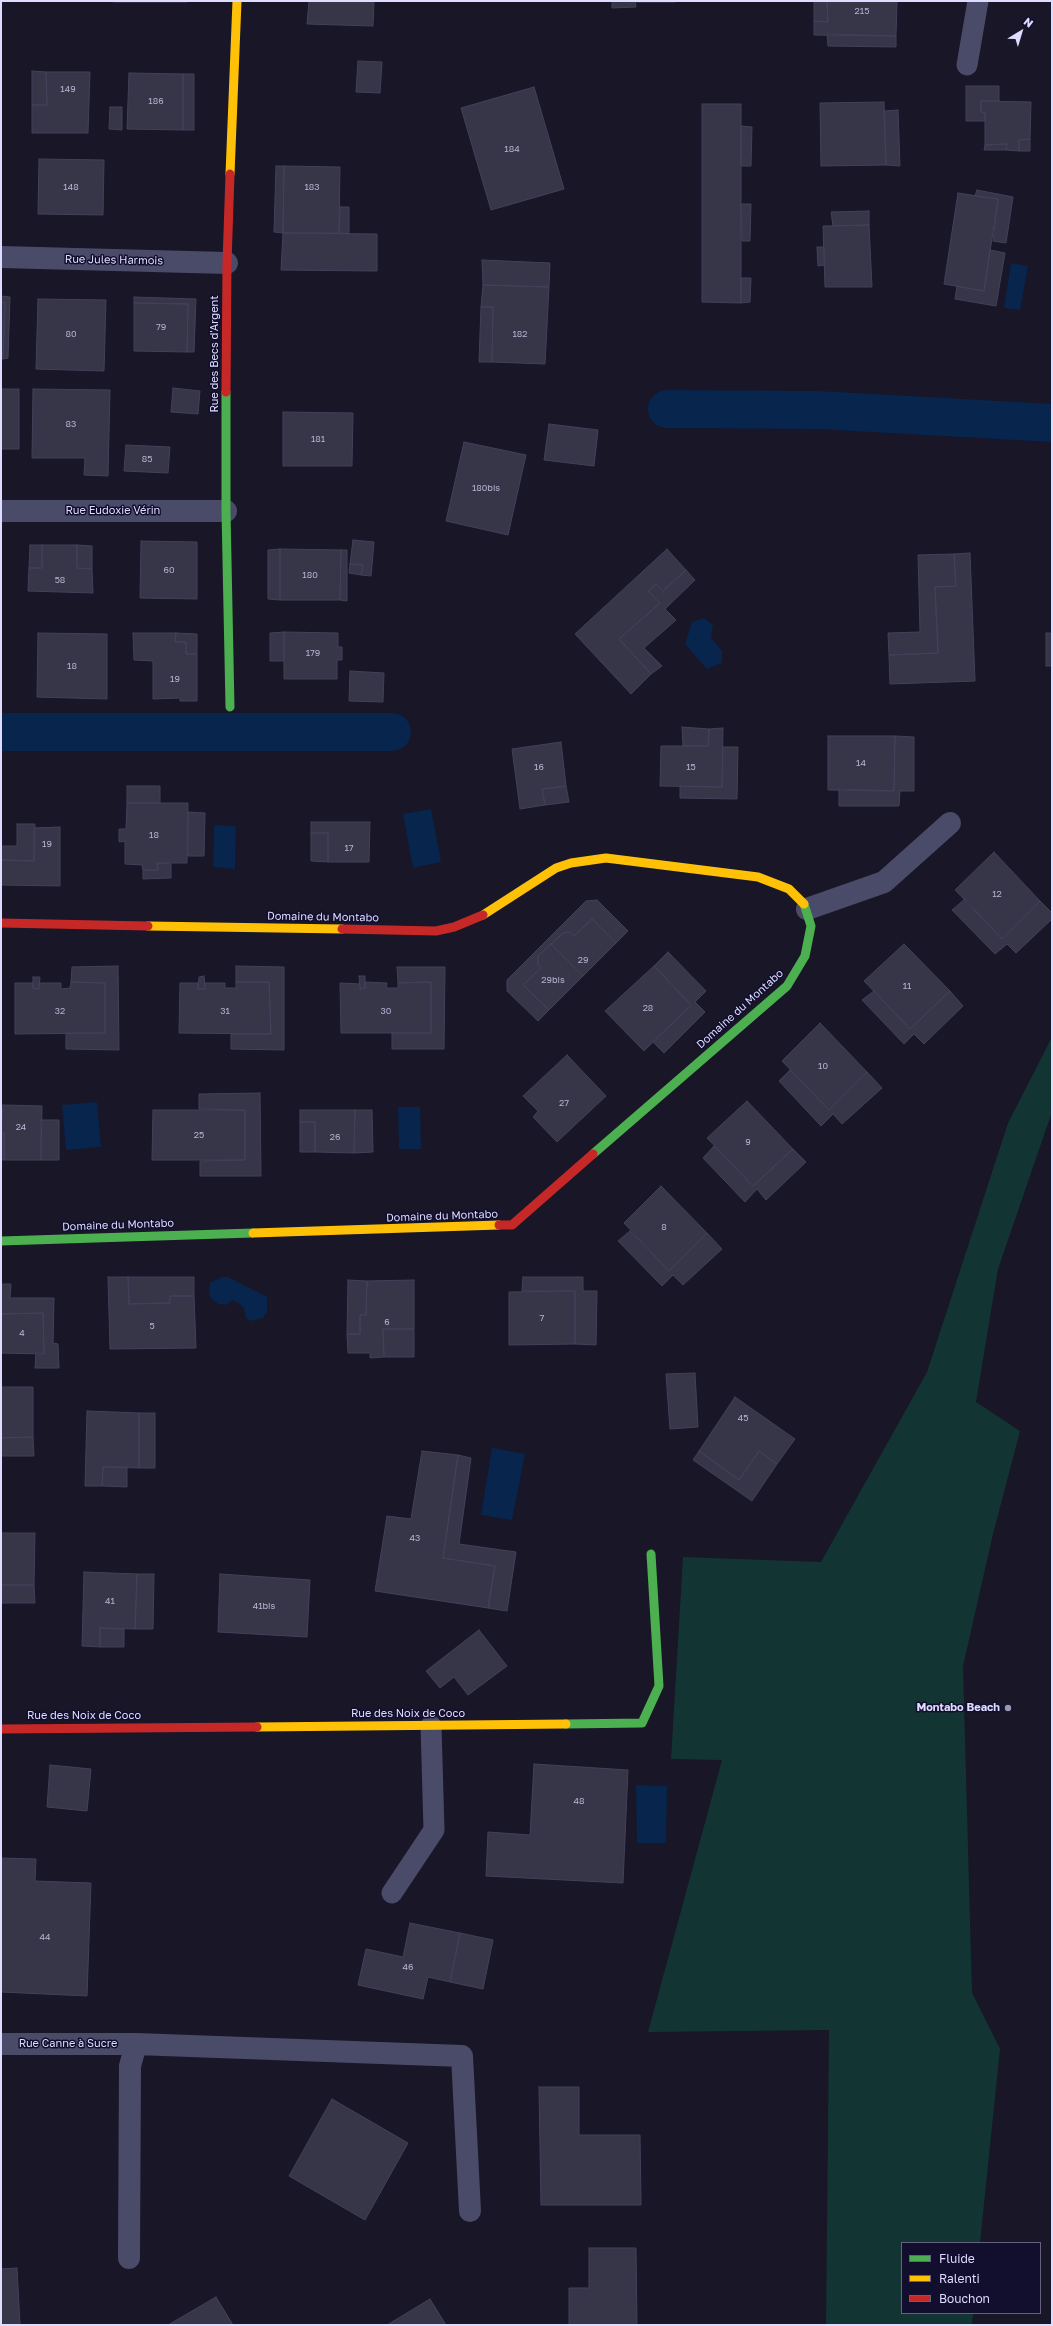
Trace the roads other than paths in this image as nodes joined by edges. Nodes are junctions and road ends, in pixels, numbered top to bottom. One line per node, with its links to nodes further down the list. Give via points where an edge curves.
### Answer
1 (237, 1): 5 (street, Rue des Becs d'Argent)
2 (978, 1): 3 (lane)
3 (967, 65)
4 (1, 257): 5 (street, Rue Jules Harmois)
5 (227, 263): 7 (street, Rue des Becs d'Argent)
6 (1, 511): 7 (street, Rue Eudoxie Vérin)
7 (226, 511): 8 (street, Rue des Becs d'Argent)
8 (230, 707)
9 (950, 823): 10 (street, via 884,882)
10 (807, 909): 11 (street, Domaine du Montabo, via 801,899 789,889 758,877 606,858 556,868 486,914 454,927 436,931); 12 (street, Domaine du Montabo, via 811,926 810,941 796,972 786,986 512,1226)
11 (1, 923)
12 (1, 1241)
13 (651, 1554): 14 (street, Rue des Noix de Coco, via 659,1686 642,1723)
14 (431, 1726): 15 (street, Rue des Noix de Coco); 16 (lane, via 434,1830)
15 (1, 1729)
16 (392, 1893)
17 (1, 2044): 18 (street, Rue Canne à Sucre)
18 (136, 2044): 19 (street, Rue Canne à Sucre, via 462,2056); 20 (street, via 130,2066)
19 (470, 2211)
20 (128, 2258)

